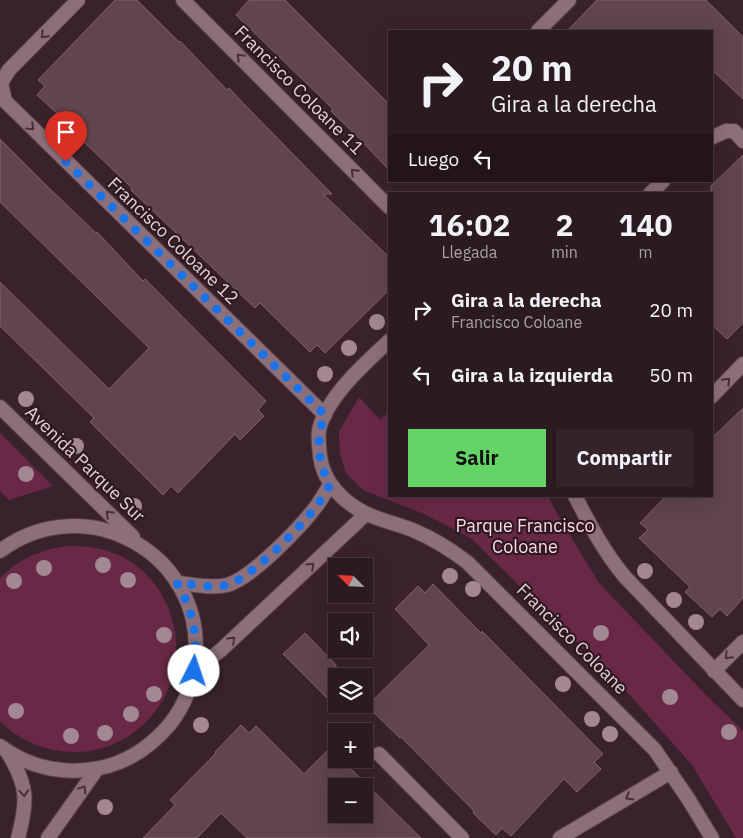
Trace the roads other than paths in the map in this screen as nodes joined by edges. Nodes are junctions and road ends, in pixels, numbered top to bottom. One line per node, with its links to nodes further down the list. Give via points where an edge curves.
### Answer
1 (78, 0): 14 (street, Francisco Coloane 12, one-way to 14, via 9,70 1,83 5,101)
2 (182, 0): 9 (street, Francisco Coloane 11, one-way to 2)
3 (569, 0): 4 (street)
4 (539, 30)
5 (713, 137): 6 (street, via 734,131)
6 (743, 141)
7 (662, 182): 8 (street)
8 (652, 192)
9 (388, 206)
10 (388, 342): 14 (street, Francisco Coloane, via 345,385)
11 (743, 364): 12 (street, one-way to 11)
12 (713, 395)
13 (0, 406): 18 (street, Avenida Parque Sur, one-way to 13)
14 (325, 415): 15 (street, Francisco Coloane, via 318,436 321,464)
15 (330, 485): 17 (street, Francisco Coloane); 20 (street, via 318,505 300,524 240,578 214,587)
16 (576, 497): 23 (street, via 609,558)
17 (366, 514): 22 (street, one-way to 17, via 222,650); 28 (street, Francisco Coloane, via 414,530 467,562 630,724)
18 (144, 548): 19 (street, via 116,533 69,526 31,534); 20 (street, via 157,558)
19 (0, 551)
20 (177, 583): 22 (street, via 194,625)
21 (743, 642): 23 (street, one-way to 23)
22 (194, 671): 27 (street, via 176,716 155,740 128,758)
23 (714, 671): 24 (street)
24 (743, 700)
25 (4, 749): 27 (street, via 45,768 71,771); 29 (street, one-way to 29, via 20,773 25,790)
26 (379, 754): 31 (street)
27 (97, 768): 30 (street, one-way to 27)
28 (671, 772): 32 (street, one-way to 32); 33 (street, Francisco Coloane)
29 (18, 838)
30 (48, 838)
31 (462, 838)
32 (560, 838)
33 (712, 838)

